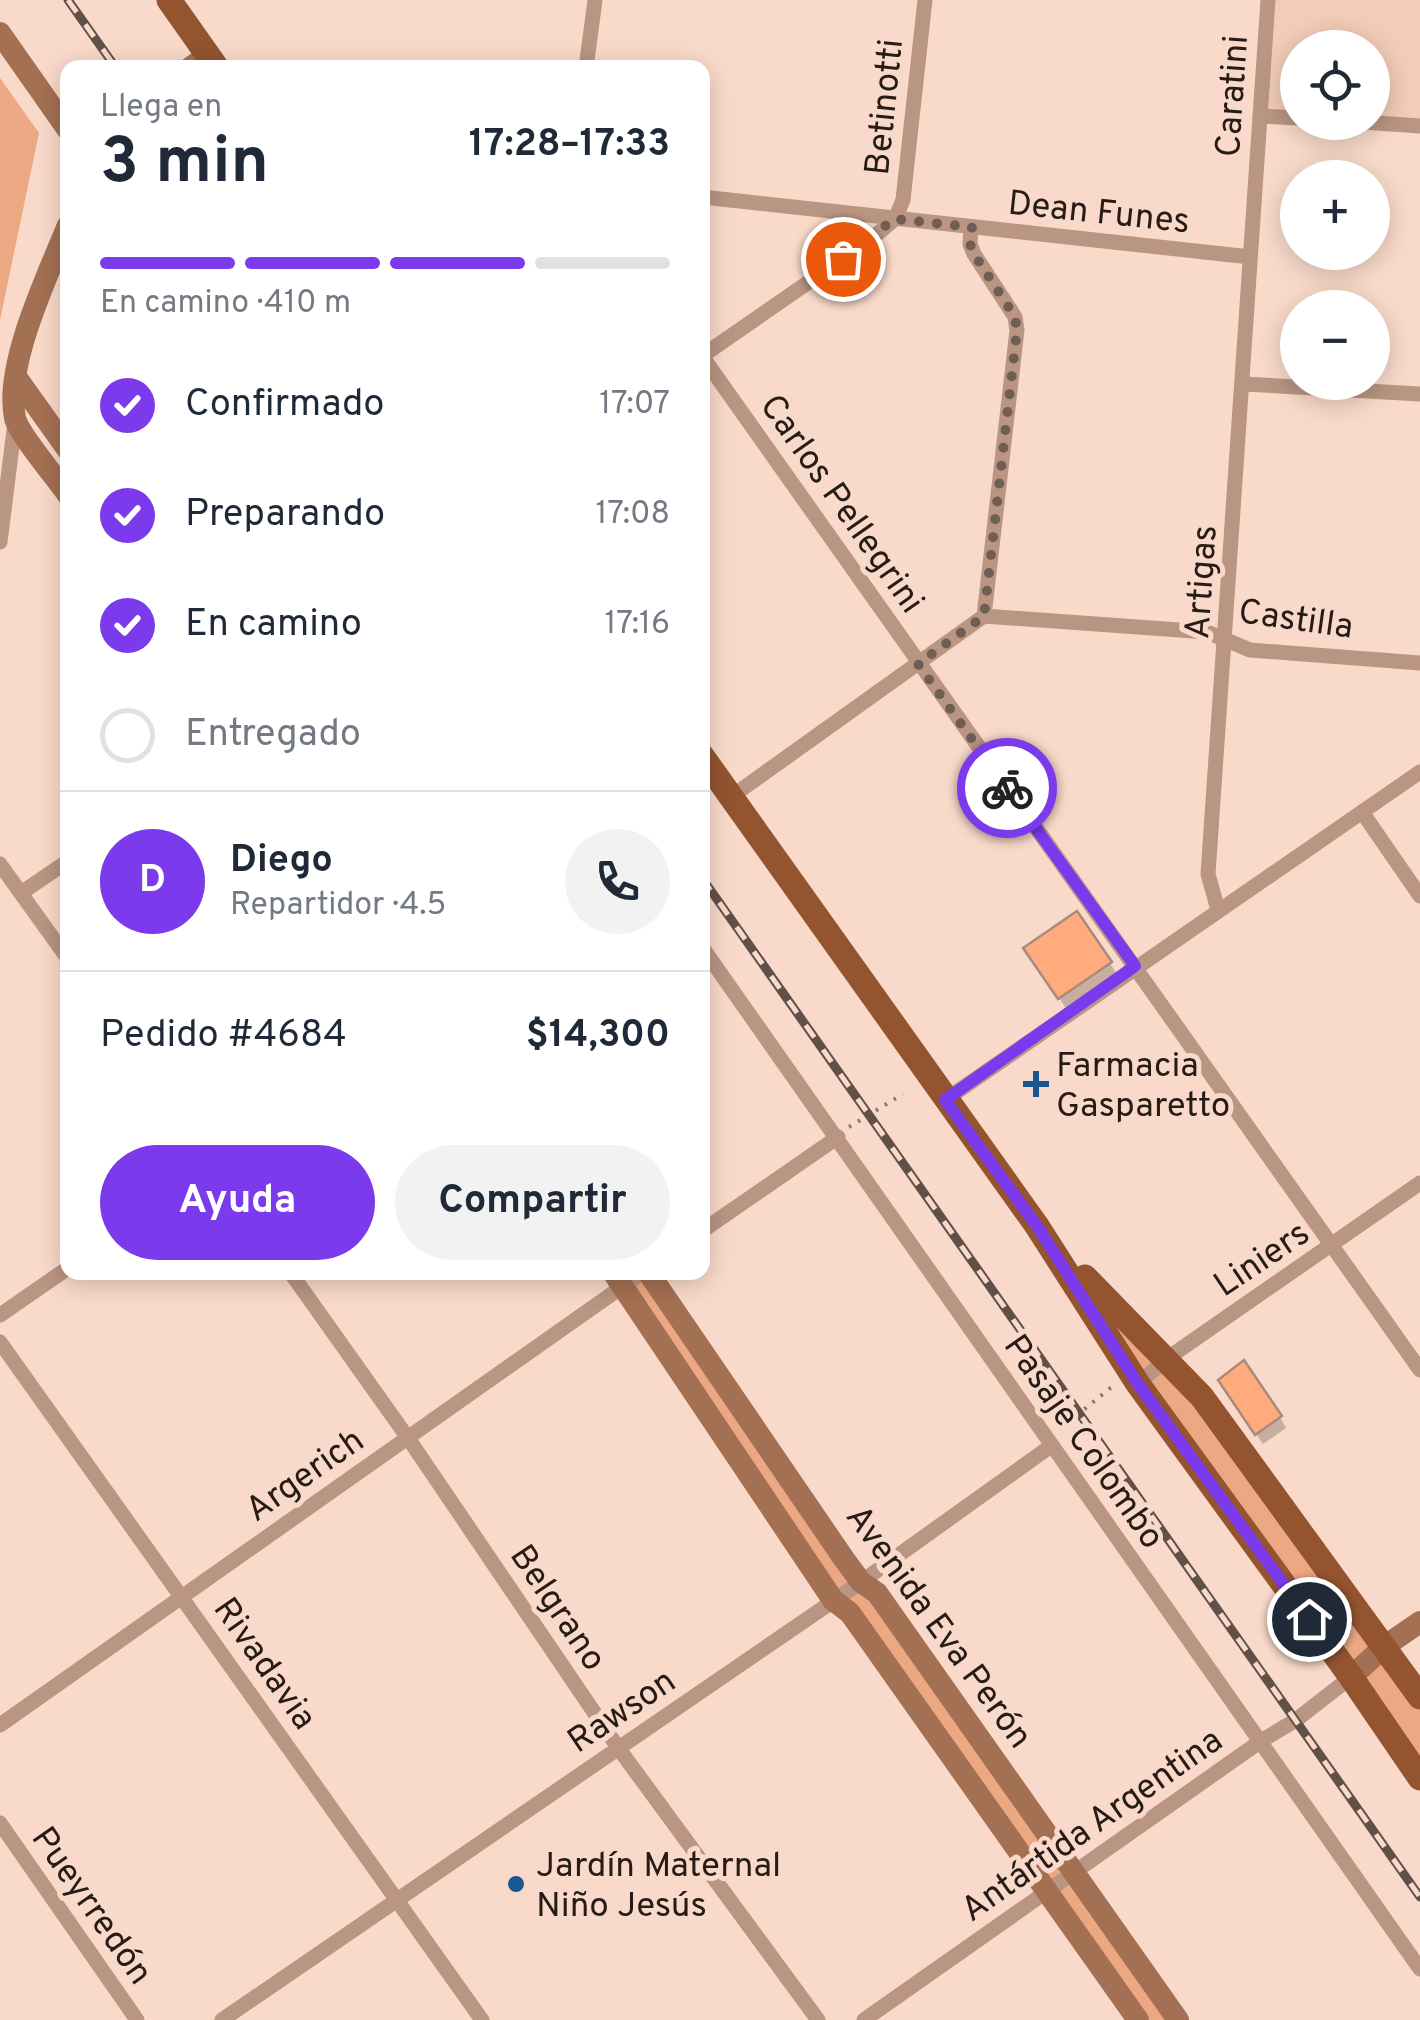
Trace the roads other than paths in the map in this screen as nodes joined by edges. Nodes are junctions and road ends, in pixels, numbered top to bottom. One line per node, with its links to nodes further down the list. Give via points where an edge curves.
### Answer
1 (169, 0): 8 (main road)
2 (595, 0): 9 (street)
3 (926, 0): 16 (street, Betinotti, via 903,200)
4 (1256, 0): 6 (street)
5 (1268, 0): 6 (street, Caratini)
6 (1267, 18): 10 (street, Caratini)
7 (0, 33): 12 (street)
8 (203, 60)
9 (587, 60)
10 (1260, 116): 11 (street); 19 (street, Caratini)
11 (1280, 117)
12 (60, 119)
13 (1390, 124): 14 (street)
14 (1420, 126)
15 (710, 198): 16 (street, Dean Funes)
16 (894, 219): 17 (street, Dean Funes); 20 (street)
17 (972, 227): 19 (street, Dean Funes); 30 (street, via 974,254 1017,330)
18 (60, 245): 22 (street)
19 (1250, 257): 23 (street, Artigas)
20 (710, 351)
21 (710, 367): 33 (street, Carlos Pellegrini)
22 (16, 377): 25 (street); 26 (street)
23 (1244, 384): 24 (street); 31 (street, Artigas)
24 (1420, 394)
25 (15, 420): 27 (street); 28 (street)
26 (60, 439)
27 (4, 478): 29 (street)
28 (60, 484)
29 (0, 542)
30 (984, 616): 31 (street, Castilla, via 1207,632); 33 (street)
31 (1226, 641): 32 (street, Castilla, via 1250,650); 42 (street, Artigas, via 1208,874)
32 (1420, 663)
33 (918, 664): 36 (street); 45 (street, Carlos Pellegrini)
34 (710, 767): 36 (main road)
35 (1420, 772): 37 (street)
36 (731, 797): 46 (main road)
37 (1362, 812): 41 (street); 42 (street)
38 (0, 864): 40 (street)
39 (60, 866): 40 (street)
40 (20, 893): 43 (street)
41 (1420, 896)
42 (1218, 910): 45 (street)
43 (60, 948)
44 (710, 959): 47 (street, Pasaje Colombo)
45 (1135, 966): 46 (street); 51 (street, Carlos Pellegrini)
46 (945, 1100): 50 (main road)
47 (838, 1137): 49 (street); 62 (street, Pasaje Colombo)
48 (1420, 1183): 51 (street, Liniers)
49 (710, 1225)
50 (1037, 1226): 58 (main road); 60 (main road)
51 (1331, 1246): 58 (street, Liniers); 59 (street, Carlos Pellegrini)
52 (60, 1274): 56 (street)
53 (296, 1280): 61 (street, Belgrano)
54 (618, 1280): 61 (street, Argerich); 65 (street, Avenida Eva Perón)
55 (652, 1280): 63 (street, Avenida Eva Perón)
56 (0, 1315)
57 (0, 1342): 64 (street, Rivadavia)
58 (1165, 1360): 60 (street, Liniers); 67 (main road, via 1202,1397)
59 (1420, 1370)
60 (1138, 1384): 68 (main road)
61 (408, 1438): 64 (street, Argerich); 72 (street, Belgrano)
62 (1051, 1446): 63 (street, Rawson); 71 (street, Pasaje Colombo)
63 (860, 1582): 65 (street, Rawson); 75 (street, Avenida Eva Perón, via 876,1594)
64 (182, 1597): 70 (street, Argerich); 77 (street, Rivadavia)
65 (833, 1600): 72 (street, Rawson); 76 (street, Avenida Eva Perón, via 850,1613)
66 (1420, 1622): 67 (street)
67 (1385, 1646): 68 (street); 69 (main road)
68 (1352, 1678): 71 (street, Antártida Argentina); 73 (main road)
69 (1420, 1697)
70 (0, 1725)
71 (1261, 1740): 75 (street, Antártida Argentina); 78 (street, Pasaje Colombo)
72 (619, 1749): 77 (street, Rawson); 82 (street, Belgrano)
73 (1420, 1778)
74 (0, 1824): 79 (street, Pueyrredón)
75 (1075, 1873): 76 (street, Antártida Argentina); 85 (street, Avenida Eva Perón)
76 (1048, 1892): 83 (street, Antártida Argentina); 84 (street, Avenida Eva Perón)
77 (396, 1898): 80 (street, Rawson); 81 (street, Rivadavia)
78 (1420, 1968)
79 (137, 2020)
80 (222, 2020)
81 (482, 2020)
82 (818, 2020)
83 (864, 2020)
84 (1138, 2020)
85 (1178, 2020)

